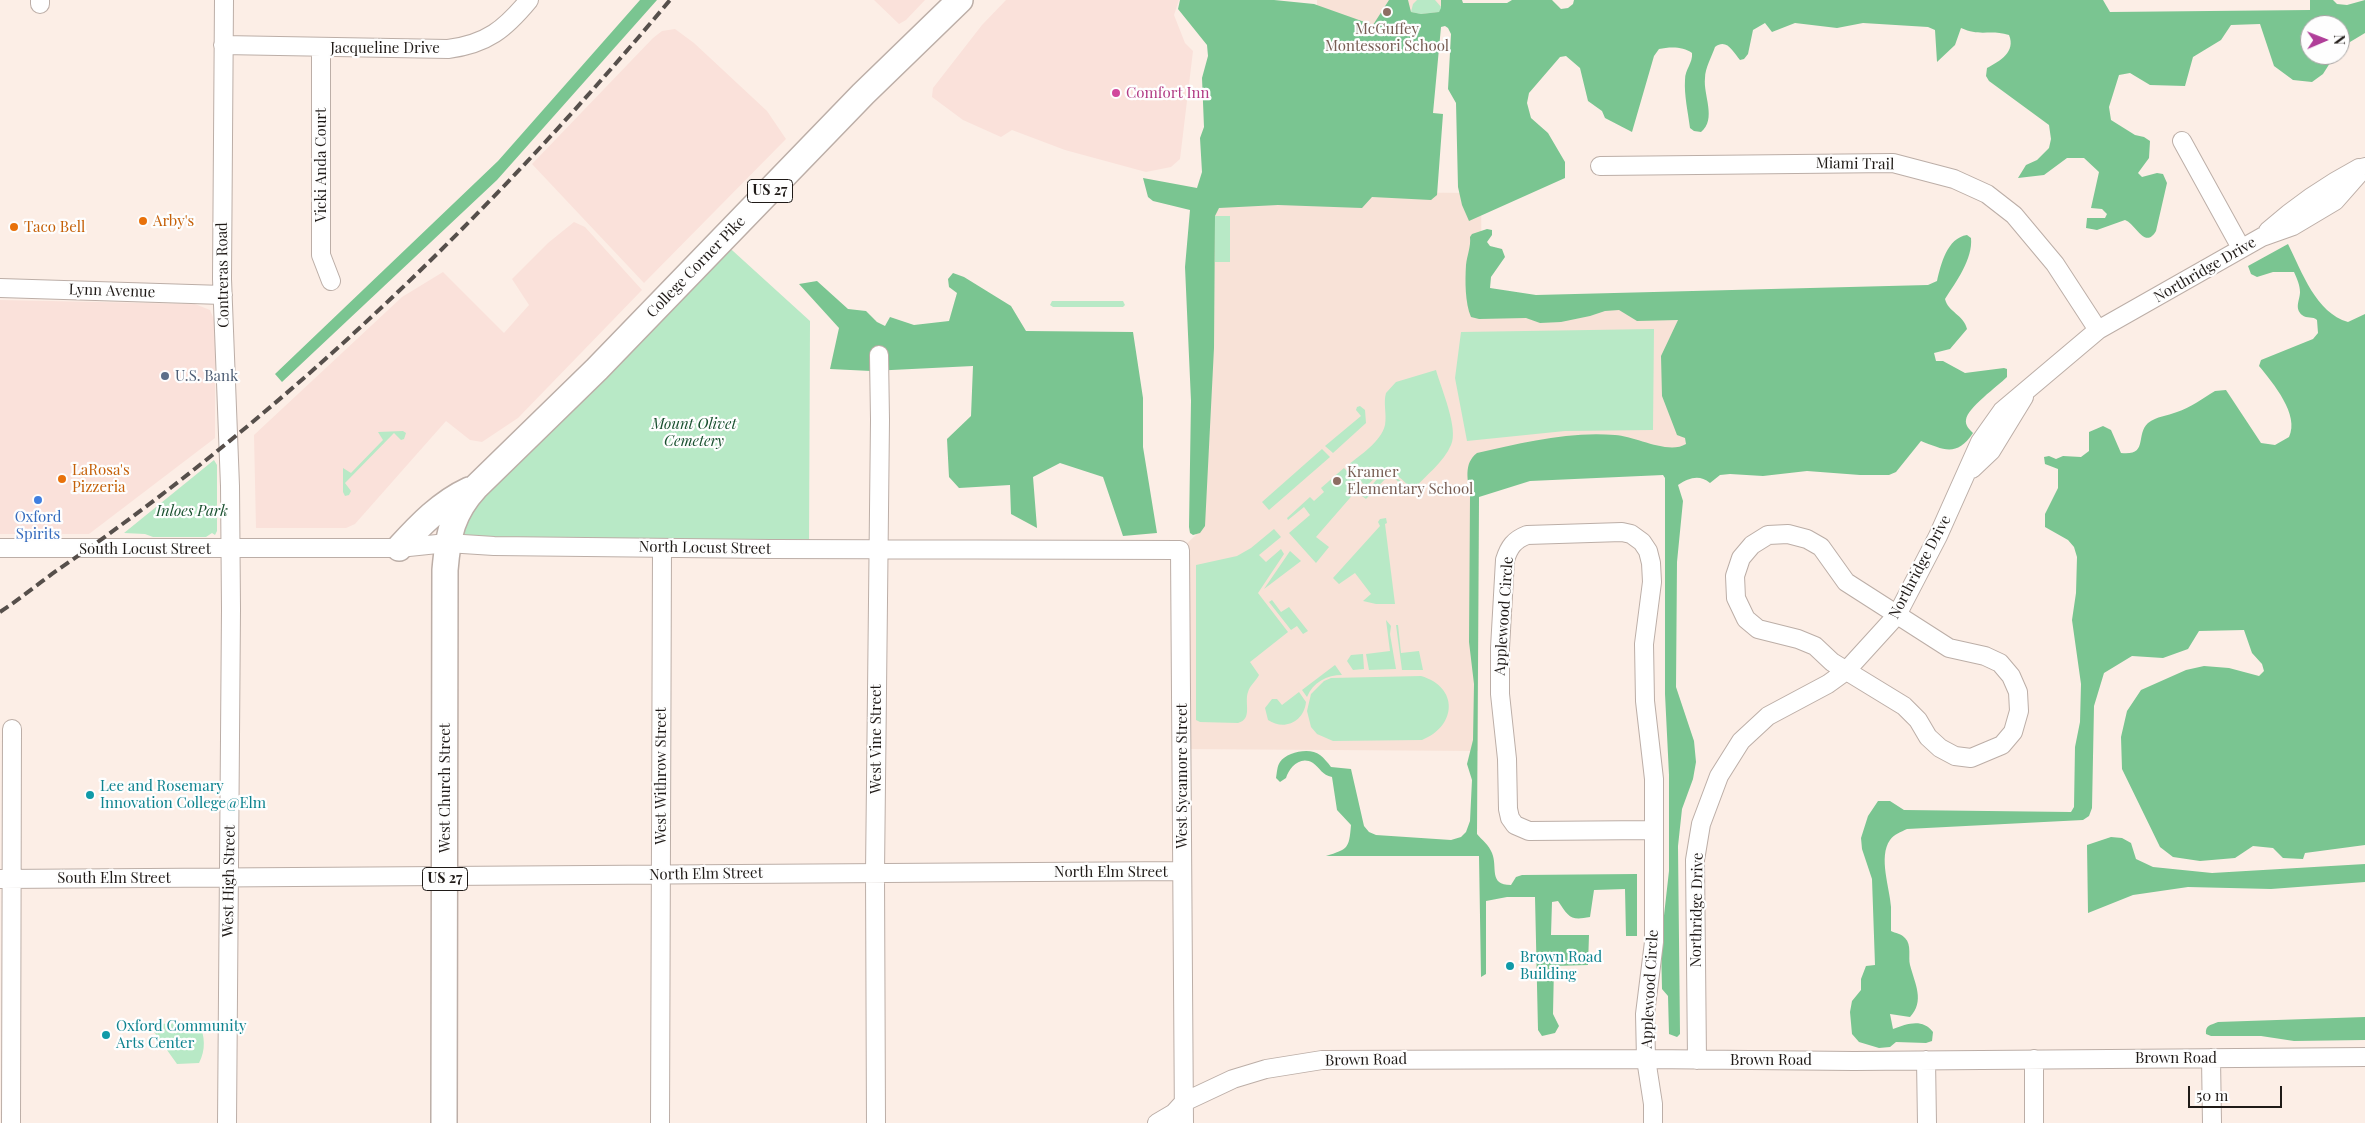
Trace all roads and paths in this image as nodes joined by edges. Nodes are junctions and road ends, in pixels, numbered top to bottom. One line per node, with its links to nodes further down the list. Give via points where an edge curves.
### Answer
1 (224, 0): 4 (street, Contreras Road)
2 (529, 0): 5 (street, Jacqueline Drive, via 500,31 464,47)
3 (960, 0): 15 (highway, College Corner Pike / US 27)
4 (223, 45): 5 (street, Jacqueline Drive); 12 (street, Contreras Road)
5 (321, 48): 10 (street, Vicki Anda Court, via 321,255)
6 (2182, 142): 9 (street)
7 (1600, 166): 13 (street, Miami Trail, via 1893,163 1954,179 1987,194 2014,215 2054,264)
8 (2365, 166): 9 (street, Northridge Drive, via 2335,200 2293,226)
9 (2242, 248): 13 (street, Northridge Drive)
10 (331, 281)
11 (0, 288): 12 (street, Lynn Avenue)
12 (223, 295): 20 (street, Contreras Road)
13 (2098, 330): 23 (street, Northridge Drive, via 2002,410 1980,442 1938,536)
14 (879, 355): 21 (street, West Vine Street)
15 (476, 487): 16 (highway, College Corner Pike / US 27, via 456,515); 18 (highway, via 456,496 431,514)
16 (447, 543): 18 (street, North Locust Street); 19 (street, North Locust Street); 31 (highway, West Church Street / US 27, via 444,626)
17 (0, 548): 20 (street, South Locust Street)
18 (399, 548): 20 (street, North Locust Street)
19 (662, 548): 21 (street, North Locust Street); 29 (street, West Withrow Street)
20 (230, 549): 30 (street, West High Street)
21 (877, 549): 22 (street, North Locust Street); 28 (street, West Vine Street)
22 (1180, 550): 27 (street, West Sycamore Street)
23 (1897, 615): 24 (street, Northridge Drive); 24 (street, via 1846,582 1821,547 1808,539 1788,534 1768,535 1752,545 1741,558 1735,576 1736,598 1746,620 1758,628 1814,646); 24 (street, via 1949,648 2000,663 2011,676 2018,692 2019,712 2013,732 2002,745 1971,758 1955,756 1928,737 1904,706)
24 (1846, 671): 37 (street, Northridge Drive, via 1768,716 1741,741 1718,776 1701,824 1695,860)
25 (12, 729): 32 (street)
26 (1654, 830): 26 (street, Applewood Circle, via 1654,779 1645,700 1644,644 1652,582 1648,551 1642,542 1622,532 1527,535 1518,539 1509,548 1505,560 1500,694 1510,818 1520,829 1529,831); 35 (street, Applewood Circle, via 1654,942 1645,1014)
27 (1182, 871): 28 (street, North Elm Street); 39 (street, West Sycamore Street)
28 (875, 872): 29 (street, North Elm Street); 44 (street, West Vine Street)
29 (661, 874): 31 (street, North Elm Street); 43 (street, West Withrow Street)
30 (229, 877): 31 (street, North Elm Street); 32 (street, South Elm Street); 41 (street, West High Street)
31 (445, 877): 42 (highway, West Church Street / US 27)
32 (6, 879): 40 (street)
33 (2365, 1056): 34 (street, Brown Road)
34 (2211, 1058): 36 (street, Brown Road); 50 (street)
35 (1646, 1059): 37 (street, Brown Road); 39 (street, Brown Road, via 1301,1062 1233,1079); 47 (street, Applewood Circle)
36 (2034, 1059): 38 (street, Brown Road); 49 (street)
37 (1697, 1060): 38 (street, Brown Road)
38 (1926, 1060): 48 (street)
39 (1184, 1102): 45 (street, Brown Road, via 1174,1113); 46 (street, West Sycamore Street)
40 (11, 1123)
41 (228, 1123)
42 (444, 1123)
43 (660, 1123)
44 (876, 1123)
45 (1157, 1123)
46 (1184, 1123)
47 (1653, 1123)
48 (1927, 1123)
49 (2034, 1123)
50 (2212, 1123)

